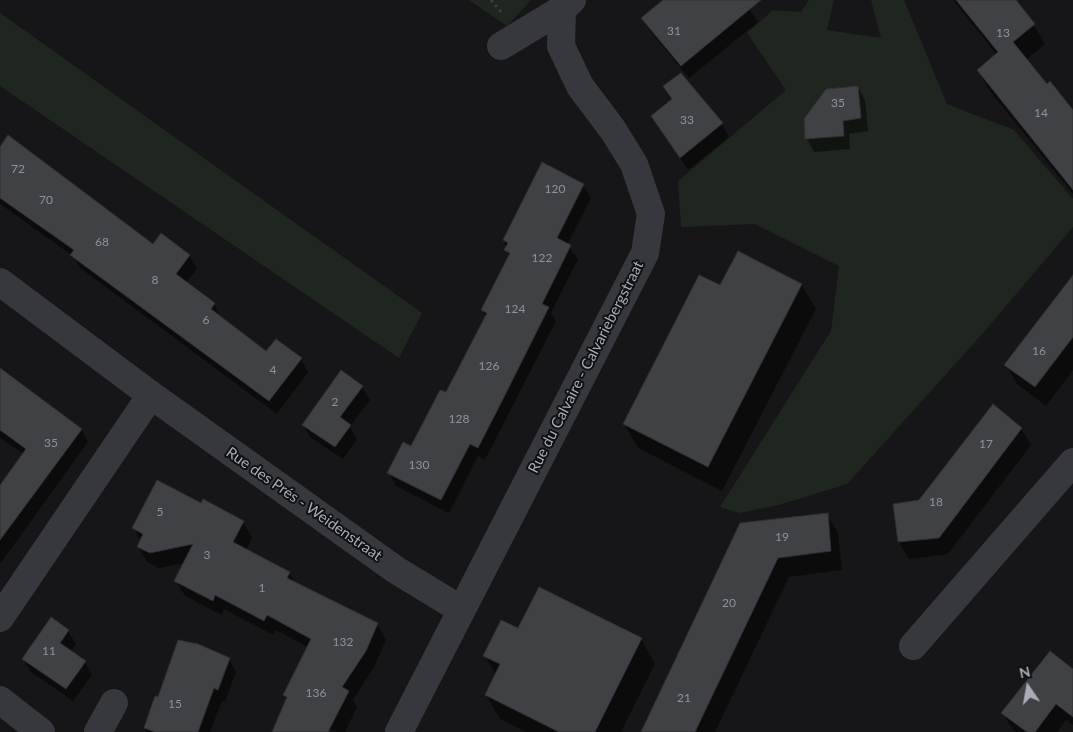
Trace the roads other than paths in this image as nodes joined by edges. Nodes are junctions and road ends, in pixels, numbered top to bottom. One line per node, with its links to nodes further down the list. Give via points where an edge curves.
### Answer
1 (567, 5): 2 (street); 6 (street, Rue du Calvaire - Calvariebergstraat, via 561,46 580,86 634,164 651,214 645,253)
2 (501, 46)
3 (0, 282): 4 (street, Rue des Prés - Weidenstraat)
4 (151, 395): 6 (street, Rue des Prés - Weidenstraat, via 396,570); 7 (street)
5 (1073, 462): 8 (street)
6 (460, 609): 13 (street, Rue du Calvaire - Calvariebergstraat)
7 (0, 618)
8 (913, 646)
9 (0, 700): 11 (street)
10 (114, 704): 12 (street)
11 (41, 732)
12 (98, 732)
13 (399, 732)

